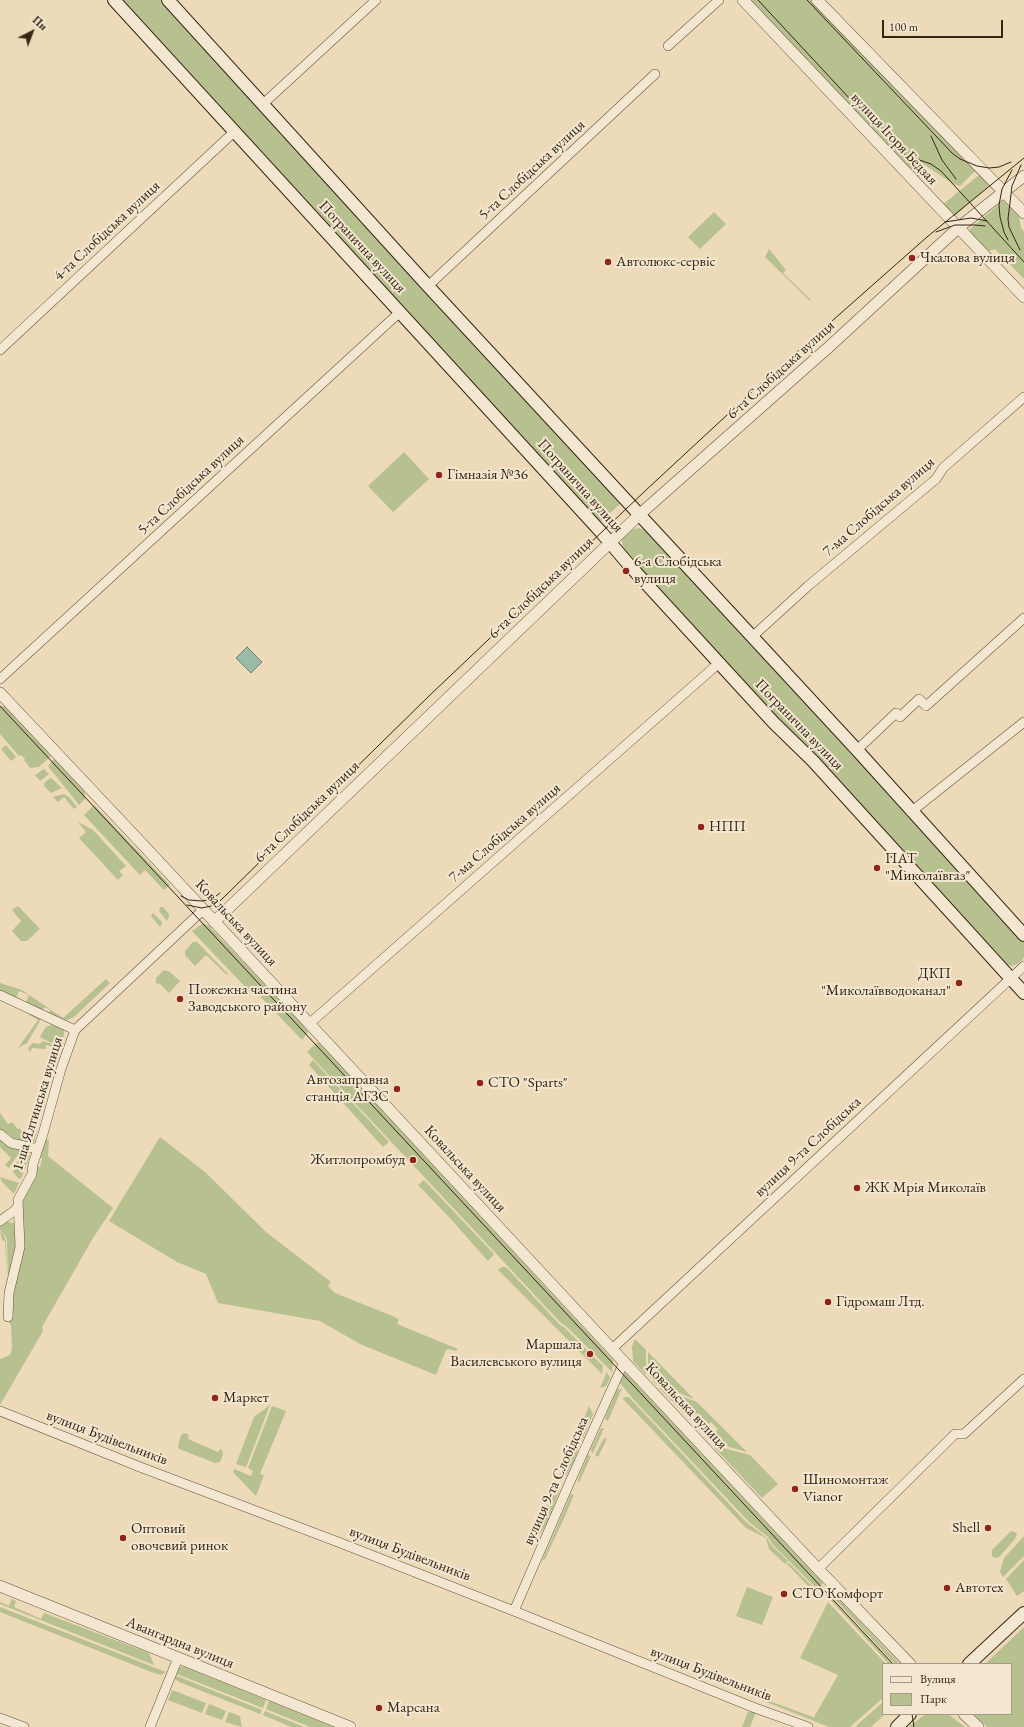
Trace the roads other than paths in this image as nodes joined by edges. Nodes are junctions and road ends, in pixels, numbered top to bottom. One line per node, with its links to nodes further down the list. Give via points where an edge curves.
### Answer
1 (114, 0): 10 (main road, Погранична вулиця)
2 (168, 0): 9 (main road, Погранична вулиця)
3 (376, 0): 9 (street)
4 (719, 0): 7 (street)
5 (743, 0): 14 (street, вулиця Ігоря Бедзая)
6 (817, 0): 12 (street)
7 (668, 46)
8 (654, 74): 15 (street, 5-та Слобідська вулиця)
9 (263, 104): 15 (main road, Погранична вулиця)
10 (234, 132): 17 (main road, Погранична вулиця); 18 (street, 4-та Слобідська вулиця)
11 (1024, 176): 12 (street, 6-та Слобідська вулиця)
12 (1003, 191): 13 (street); 14 (street, 6-та Слобідська вулиця)
13 (1024, 213)
14 (958, 228): 16 (street, вулиця Ігоря Бедзая); 20 (street, 6-та Слобідська вулиця, via 830,346)
15 (428, 286): 20 (main road, Погранична вулиця)
16 (1024, 297)
17 (400, 312): 21 (main road, Погранична вулиця); 25 (street, 5-та Слобідська вулиця)
18 (0, 350)
19 (1024, 397): 23 (street, 7-ма Слобідська вулиця, via 943,468 936,479 808,586)
20 (639, 515): 21 (street, 6-та Слобідська вулиця); 23 (main road, Погранична вулиця)
21 (610, 542): 24 (main road, Погранична вулиця); 31 (street, 6-та Слобідська вулиця)
22 (1024, 618): 28 (street, via 926,706 919,699 900,717 896,713)
23 (752, 637): 28 (main road, Погранична вулиця)
24 (719, 662): 34 (main road, Погранична вулиця, via 774,723 813,761); 37 (street, 7-ма Слобідська вулиця)
25 (0, 679)
26 (0, 693): 30 (street, Ковальська вулиця)
27 (1024, 722): 29 (street)
28 (857, 750): 29 (main road, Погранична вулиця)
29 (911, 812): 32 (main road, Погранична вулиця)
30 (203, 910): 31 (street, Ковальська вулиця); 38 (street)
31 (214, 922): 37 (street, Ковальська вулиця)
32 (1024, 935)
33 (1024, 966): 34 (street, вулиця 9-та Слобідська)
34 (1010, 978): 35 (main road, Погранична вулиця); 44 (street, вулиця 9-та Слобідська)
35 (1024, 993)
36 (0, 995): 38 (street)
37 (309, 1024): 44 (street, Ковальська вулиця)
38 (75, 1030): 40 (street, 1-ша Ялтинська вулиця)
39 (0, 1134): 40 (street, via 10,1142)
40 (38, 1149): 41 (street, 1-ша Ялтинська вулиця, via 32,1165 32,1174 18,1200)
41 (18, 1206): 42 (street, 1-ша Ялтинська вулиця); 43 (street, 1-ша Ялтинська вулиця, via 20,1247 9,1293)
42 (0, 1221)
43 (8, 1318)
44 (612, 1349): 45 (street, Ковальська вулиця)
45 (624, 1362): 48 (street, Ковальська вулиця); 50 (street, вулиця 9-та Слобідська)
46 (1024, 1379): 48 (street, via 964,1434 955,1434)
47 (0, 1411): 50 (street, вулиця Будівельників)
48 (818, 1569): 53 (street, Ковальська вулиця)
49 (0, 1586): 52 (street, Авангардна вулиця)
50 (514, 1611): 61 (street, вулиця Будівельників, via 741,1703)
51 (1024, 1612): 54 (main road)
52 (178, 1658): 59 (street); 60 (street, Авангардна вулиця)
53 (909, 1663)
54 (970, 1663)
55 (909, 1715): 62 (main road)
56 (965, 1715): 63 (street)
57 (0, 1718): 58 (street)
58 (24, 1727)
59 (150, 1727)
60 (350, 1727)
61 (808, 1727)
62 (897, 1727)
63 (978, 1727)

